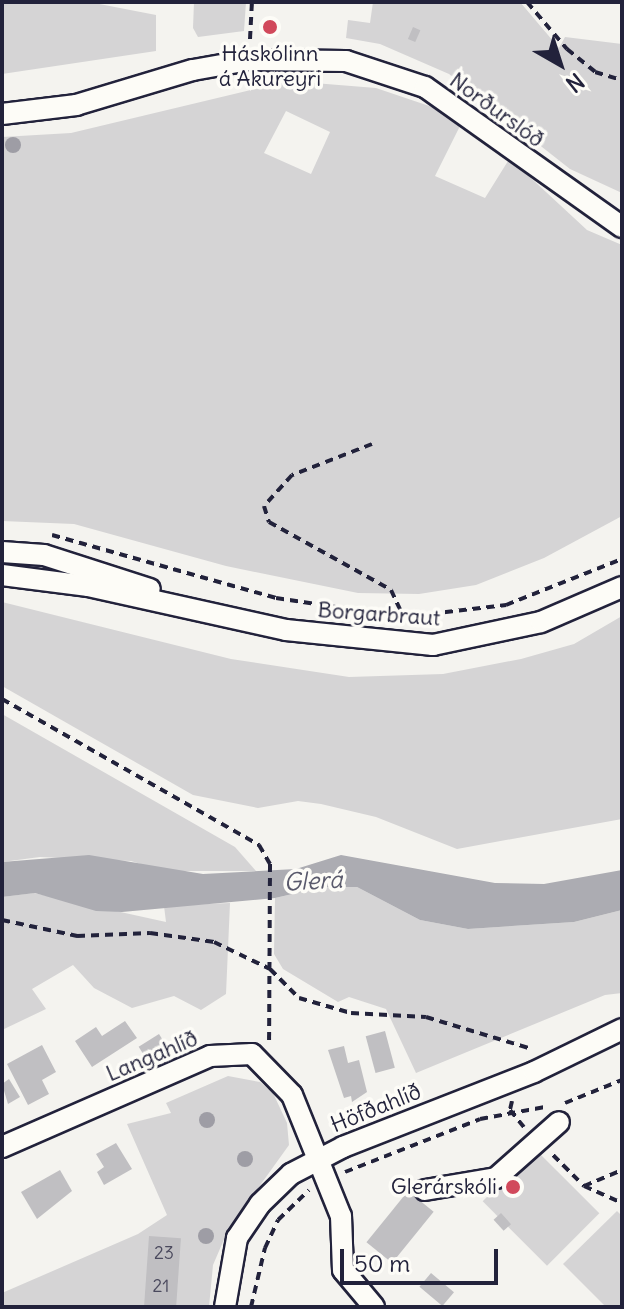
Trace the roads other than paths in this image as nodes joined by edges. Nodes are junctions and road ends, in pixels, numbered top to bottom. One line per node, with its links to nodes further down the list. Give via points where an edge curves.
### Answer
1 (2, 114): 2 (street, Norðurslóð, via 76,105 193,70 249,60 346,61 425,87)
2 (622, 227)
3 (2, 552): 8 (street, Borgarbraut, via 44,555 108,572)
4 (2, 575): 8 (street, Borgarbraut, via 29,574)
5 (622, 579): 7 (street, Borgarbraut)
6 (622, 587): 7 (street, Borgarbraut)
7 (596, 598): 8 (street, Borgarbraut, via 541,622 433,645 286,630)
8 (202, 609)
9 (622, 1029): 12 (street, Höfðahlíð, via 534,1072)
10 (559, 1122): 13 (street, via 496,1178)
11 (2, 1147): 12 (street, Langahlíð, via 210,1056 252,1054 292,1095)
12 (318, 1157): 14 (street, Höfðahlíð, via 260,1204 237,1238); 15 (street, via 341,1216 343,1270)
13 (425, 1190)
14 (225, 1307)
15 (374, 1307)

